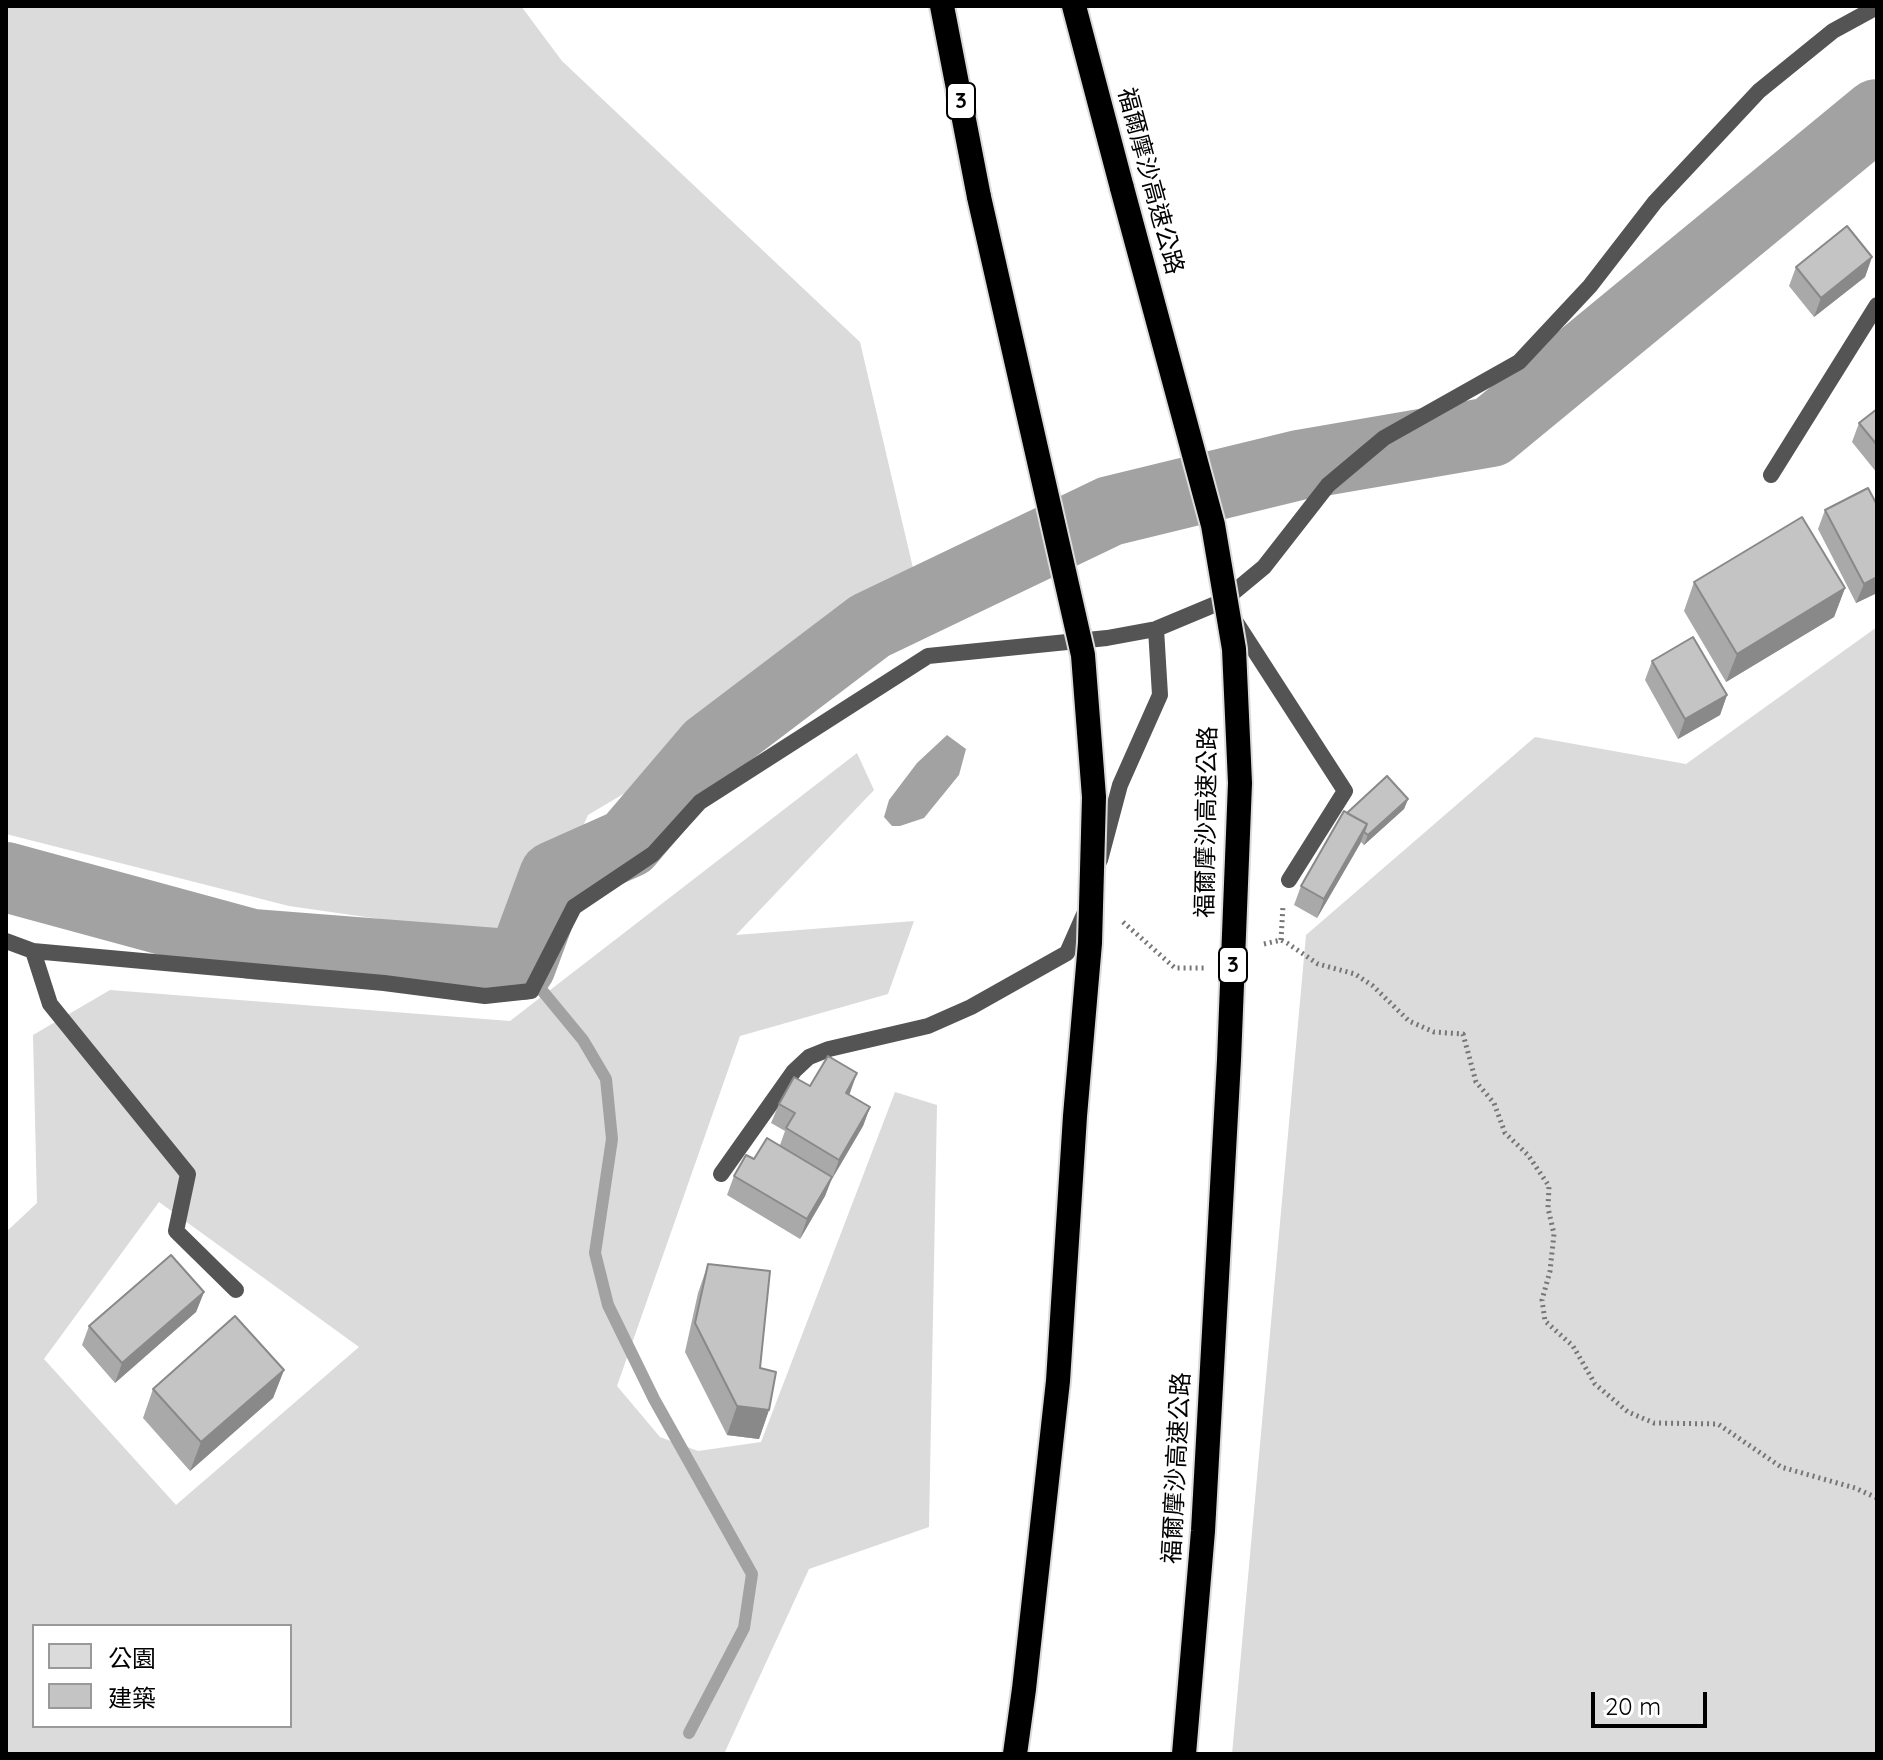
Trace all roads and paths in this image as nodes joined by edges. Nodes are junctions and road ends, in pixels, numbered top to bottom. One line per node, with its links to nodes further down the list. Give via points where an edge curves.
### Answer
1 (942, 6): 17 (highway, 3, bridge, via 979,197 1083,655 1094,797 1090,943 1058,1381)
2 (1074, 6): 18 (highway, 福爾摩沙高速公路 / 3, bridge, via 1213,525 1234,649 1240,783 1229,1060 1203,1531)
3 (1877, 7): 6 (lane, via 1833,31 1759,91 1655,202 1590,286 1519,362 1384,438 1328,485 1264,567)
4 (1877, 305): 5 (lane)
5 (1771, 475)
6 (1223, 601): 7 (lane); 8 (lane, via 1345,791)
7 (1156, 629): 9 (lane, via 1160,695 1120,785); 12 (lane, via 928,656 700,802 653,854 574,907 531,991 485,996)
8 (1289, 880)
9 (1089, 899): 13 (path, via 1121,919 1175,968); 14 (lane, via 1067,953 928,1026 809,1057)
10 (6, 941): 12 (lane)
11 (1257, 946): 16 (path, via 1281,940 1318,964 1355,974 1409,1021 1434,1032 1463,1034 1476,1082 1494,1103 1505,1133 1549,1186 1554,1234 1542,1300 1545,1321 1573,1346 1595,1384 1628,1412 1654,1423 1718,1424 1781,1467)
12 (33, 951): 15 (lane, via 50,1004 188,1174 176,1231)
13 (1205, 968)
14 (721, 1174)
15 (236, 1290)
16 (1877, 1498)
17 (1015, 1754)
18 (1184, 1754)

